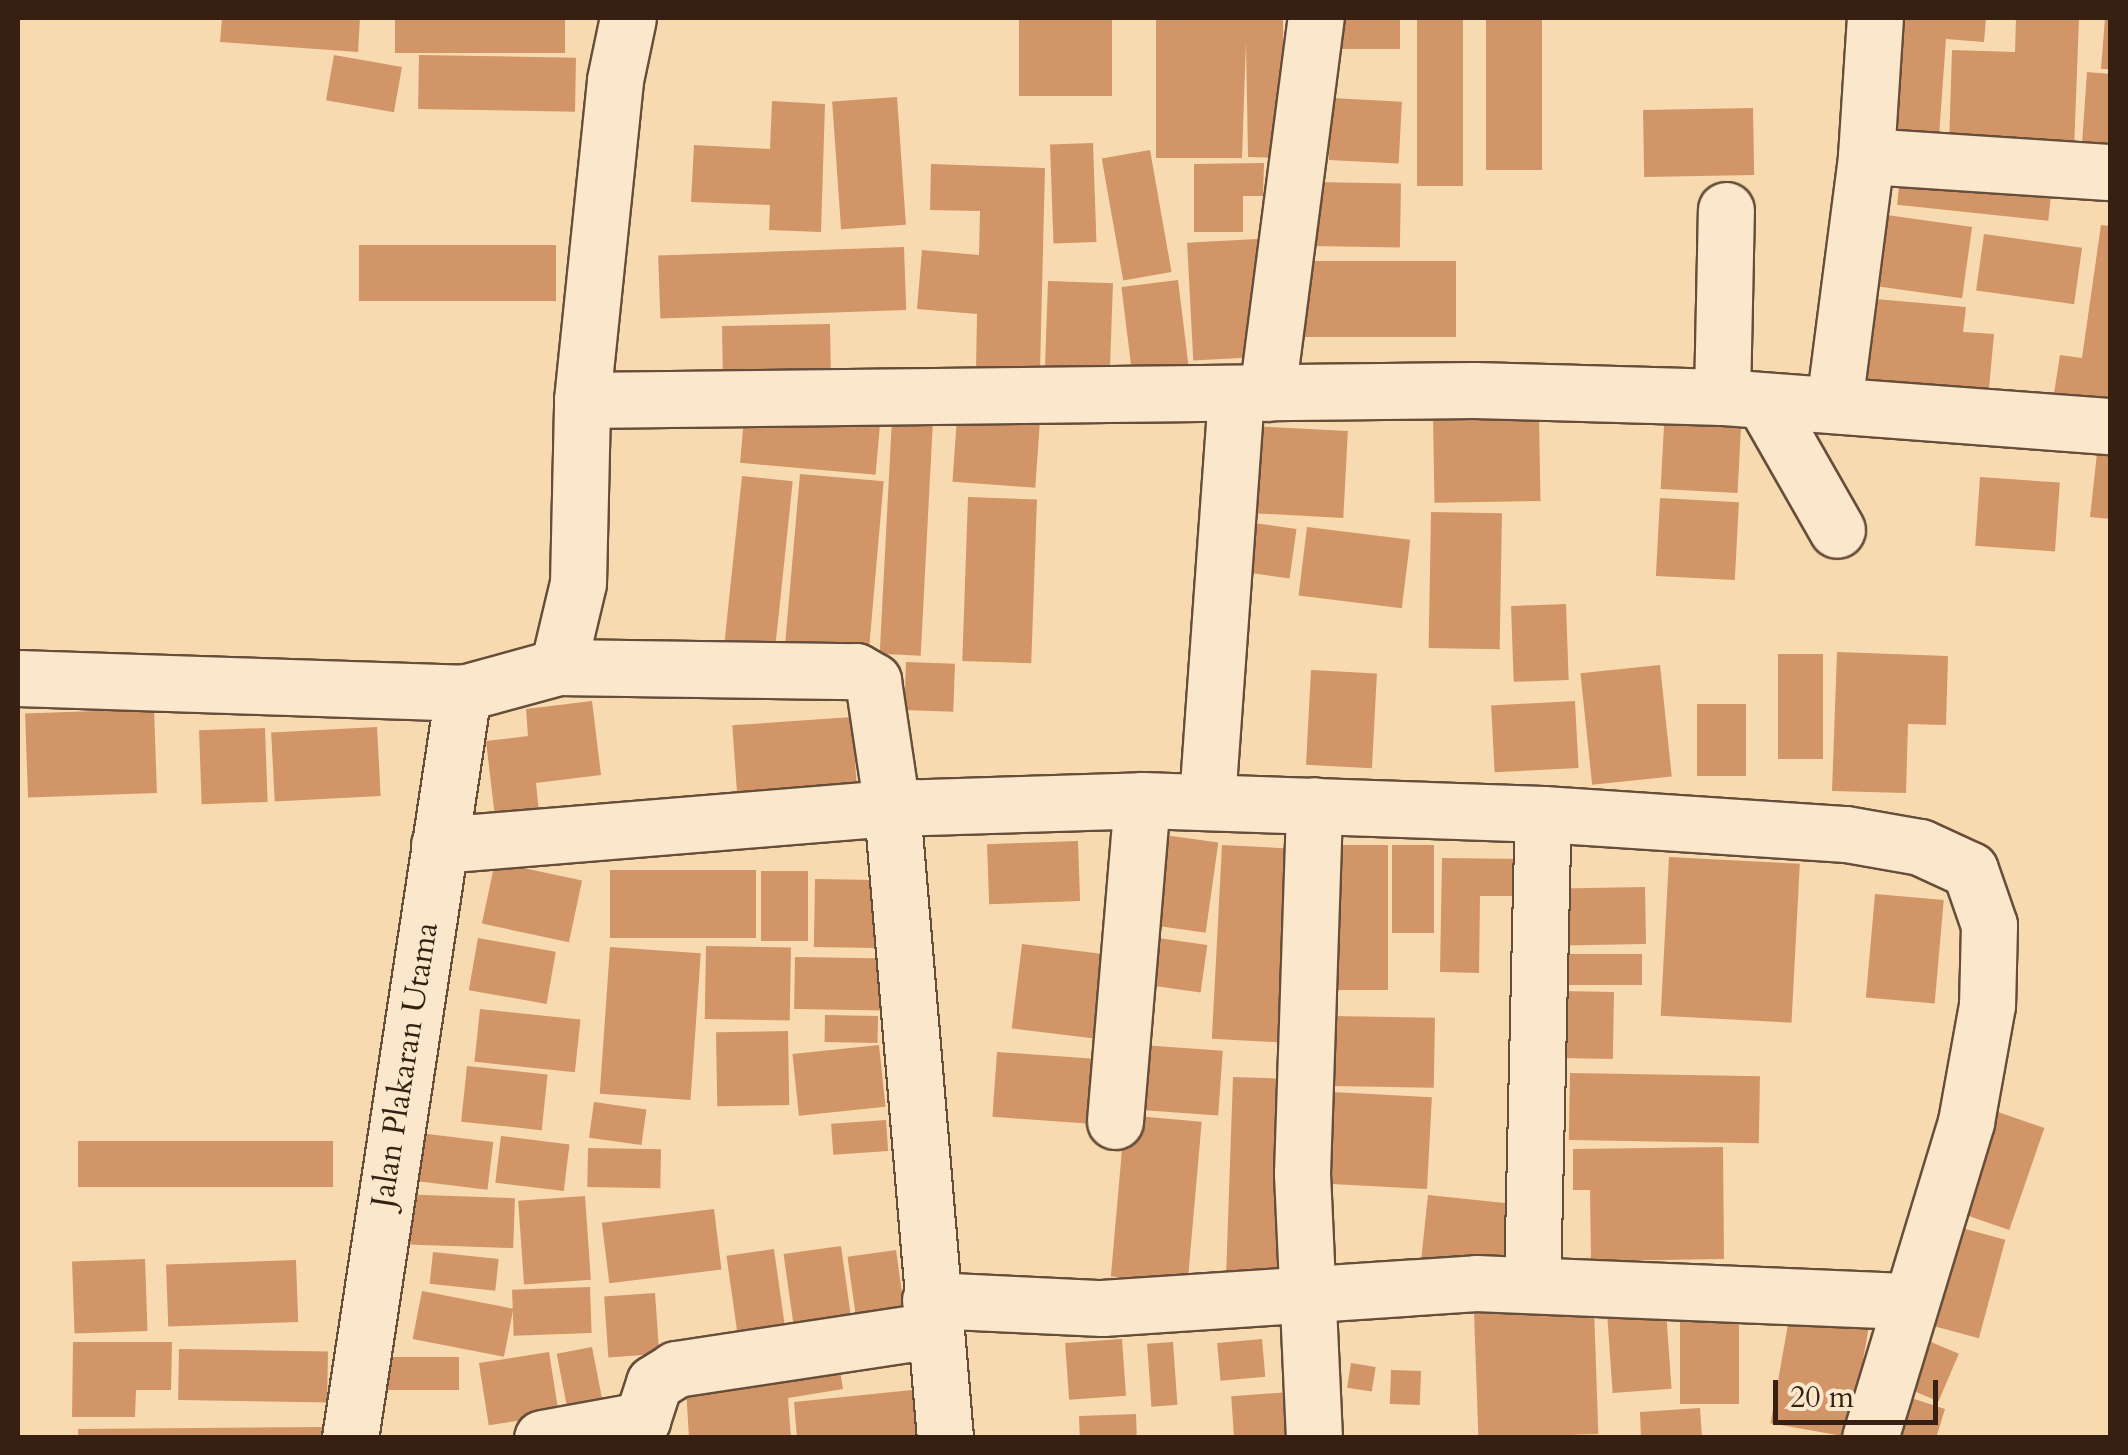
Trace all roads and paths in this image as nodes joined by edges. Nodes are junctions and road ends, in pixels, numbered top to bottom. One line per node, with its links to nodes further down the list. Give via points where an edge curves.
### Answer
1 (628, 18): 8 (street, via 615,80)
2 (1316, 18): 7 (street)
3 (1875, 18): 4 (street)
4 (1866, 156): 5 (street); 10 (street)
5 (2110, 172)
6 (1726, 210): 9 (street)
7 (1252, 394): 8 (street); 9 (street, via 1474,390); 17 (street)
8 (582, 400): 13 (street, via 578,584)
9 (1743, 400): 10 (street); 12 (street)
10 (1834, 404): 11 (street)
11 (2110, 426)
12 (1837, 530)
13 (558, 667): 15 (street); 19 (street, via 856,672 874,681 879,699)
14 (18, 678): 15 (street)
15 (463, 693): 21 (street, Jalan Plakaran Utama)
16 (1142, 800): 17 (street); 19 (street); 22 (street)
17 (1207, 800): 18 (street)
18 (1314, 805): 20 (street); 24 (street, via 1302,1173)
19 (892, 808): 21 (street); 26 (street)
20 (1543, 814): 23 (street); 25 (street, via 1846,834 1920,846 1970,870 1989,925 1987,1004 1966,1122)
21 (438, 845): 28 (street, Jalan Plakaran Utama)
22 (1115, 1121)
23 (1532, 1284): 24 (street); 25 (street)
24 (1307, 1298): 26 (street); 31 (street)
25 (1910, 1302): 32 (street)
26 (932, 1315): 27 (street, via 676,1368 654,1383); 30 (street)
27 (643, 1429): 29 (street)
28 (350, 1438)
29 (542, 1438)
30 (945, 1438)
31 (1314, 1438)
32 (1870, 1438)

